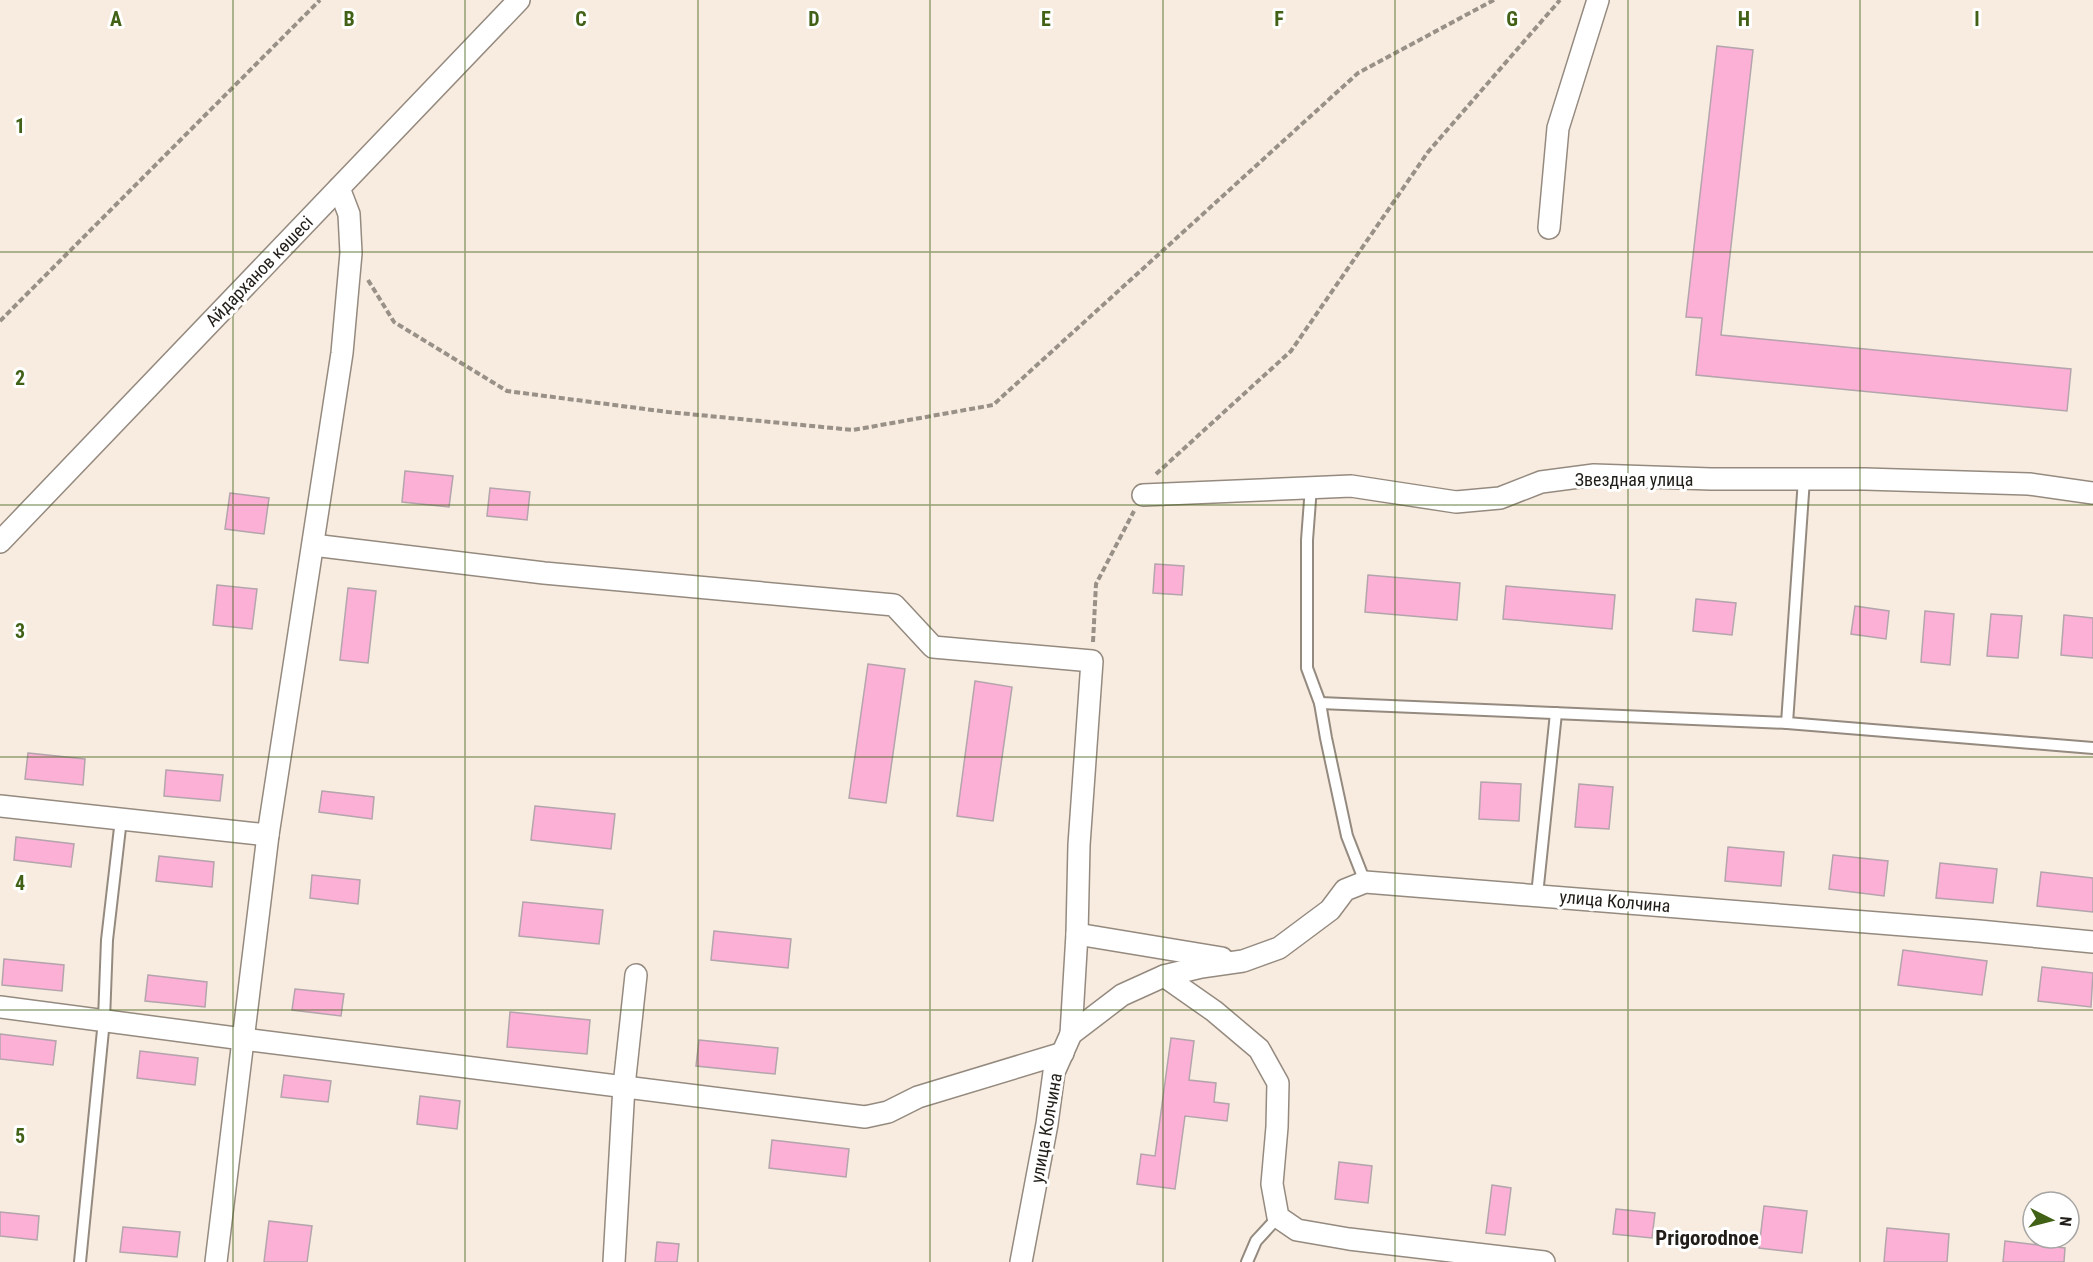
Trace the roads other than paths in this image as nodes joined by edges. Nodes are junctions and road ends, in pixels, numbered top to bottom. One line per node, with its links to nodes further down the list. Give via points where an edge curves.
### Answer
1 (519, 0): 3 (street, Айдарханов көшесі)
2 (1598, 0): 4 (street, via 1558,128)
3 (339, 188): 9 (street, Айдарханов көшесі); 10 (street, via 349,214 351,253 342,352)
4 (1549, 228)
5 (1804, 479): 6 (street, Звездная улица, via 1594,475 1541,482 1500,498 1456,502 1351,486); 7 (street, Звездная улица, via 2029,484); 13 (lane)
6 (1311, 487): 8 (street, Звездная улица); 11 (lane, via 1307,668)
7 (2093, 493)
8 (1143, 495)
9 (0, 542)
10 (313, 545): 17 (street); 20 (street, улица Колчина, via 544,573 894,605 933,647 1092,661)
11 (1320, 703): 12 (lane); 18 (lane, via 1347,836)
12 (1556, 713): 13 (lane); 19 (lane)
13 (1787, 723): 14 (lane)
14 (2093, 748)
15 (0, 806): 16 (street)
16 (122, 819): 17 (street); 26 (lane, via 107,940)
17 (268, 835): 27 (street)
18 (1365, 882): 19 (street, улица Колчина); 22 (street, via 1345,890 1330,910 1280,948)
19 (1537, 895): 21 (street, улица Колчина)
20 (1077, 934): 22 (street); 28 (street, улица Колчина)
21 (2093, 942)
22 (1243, 961): 24 (street)
23 (636, 975): 29 (street)
24 (1164, 976): 28 (street, via 1122,995); 30 (street, via 1259,1049 1278,1083 1272,1184)
25 (0, 1007): 26 (street)
26 (104, 1020): 27 (street); 31 (lane)
27 (243, 1039): 29 (street); 32 (street)
28 (1067, 1043): 29 (street, via 918,1097 888,1112 865,1117); 34 (street, улица Колчина, via 1054,1072)
29 (624, 1086): 33 (street)
30 (1278, 1217): 35 (lane, via 1256,1240); 36 (street, via 1298,1230 1349,1239)
31 (80, 1262)
32 (216, 1262)
33 (614, 1262)
34 (1021, 1262)
35 (1247, 1262)
36 (1544, 1262)

